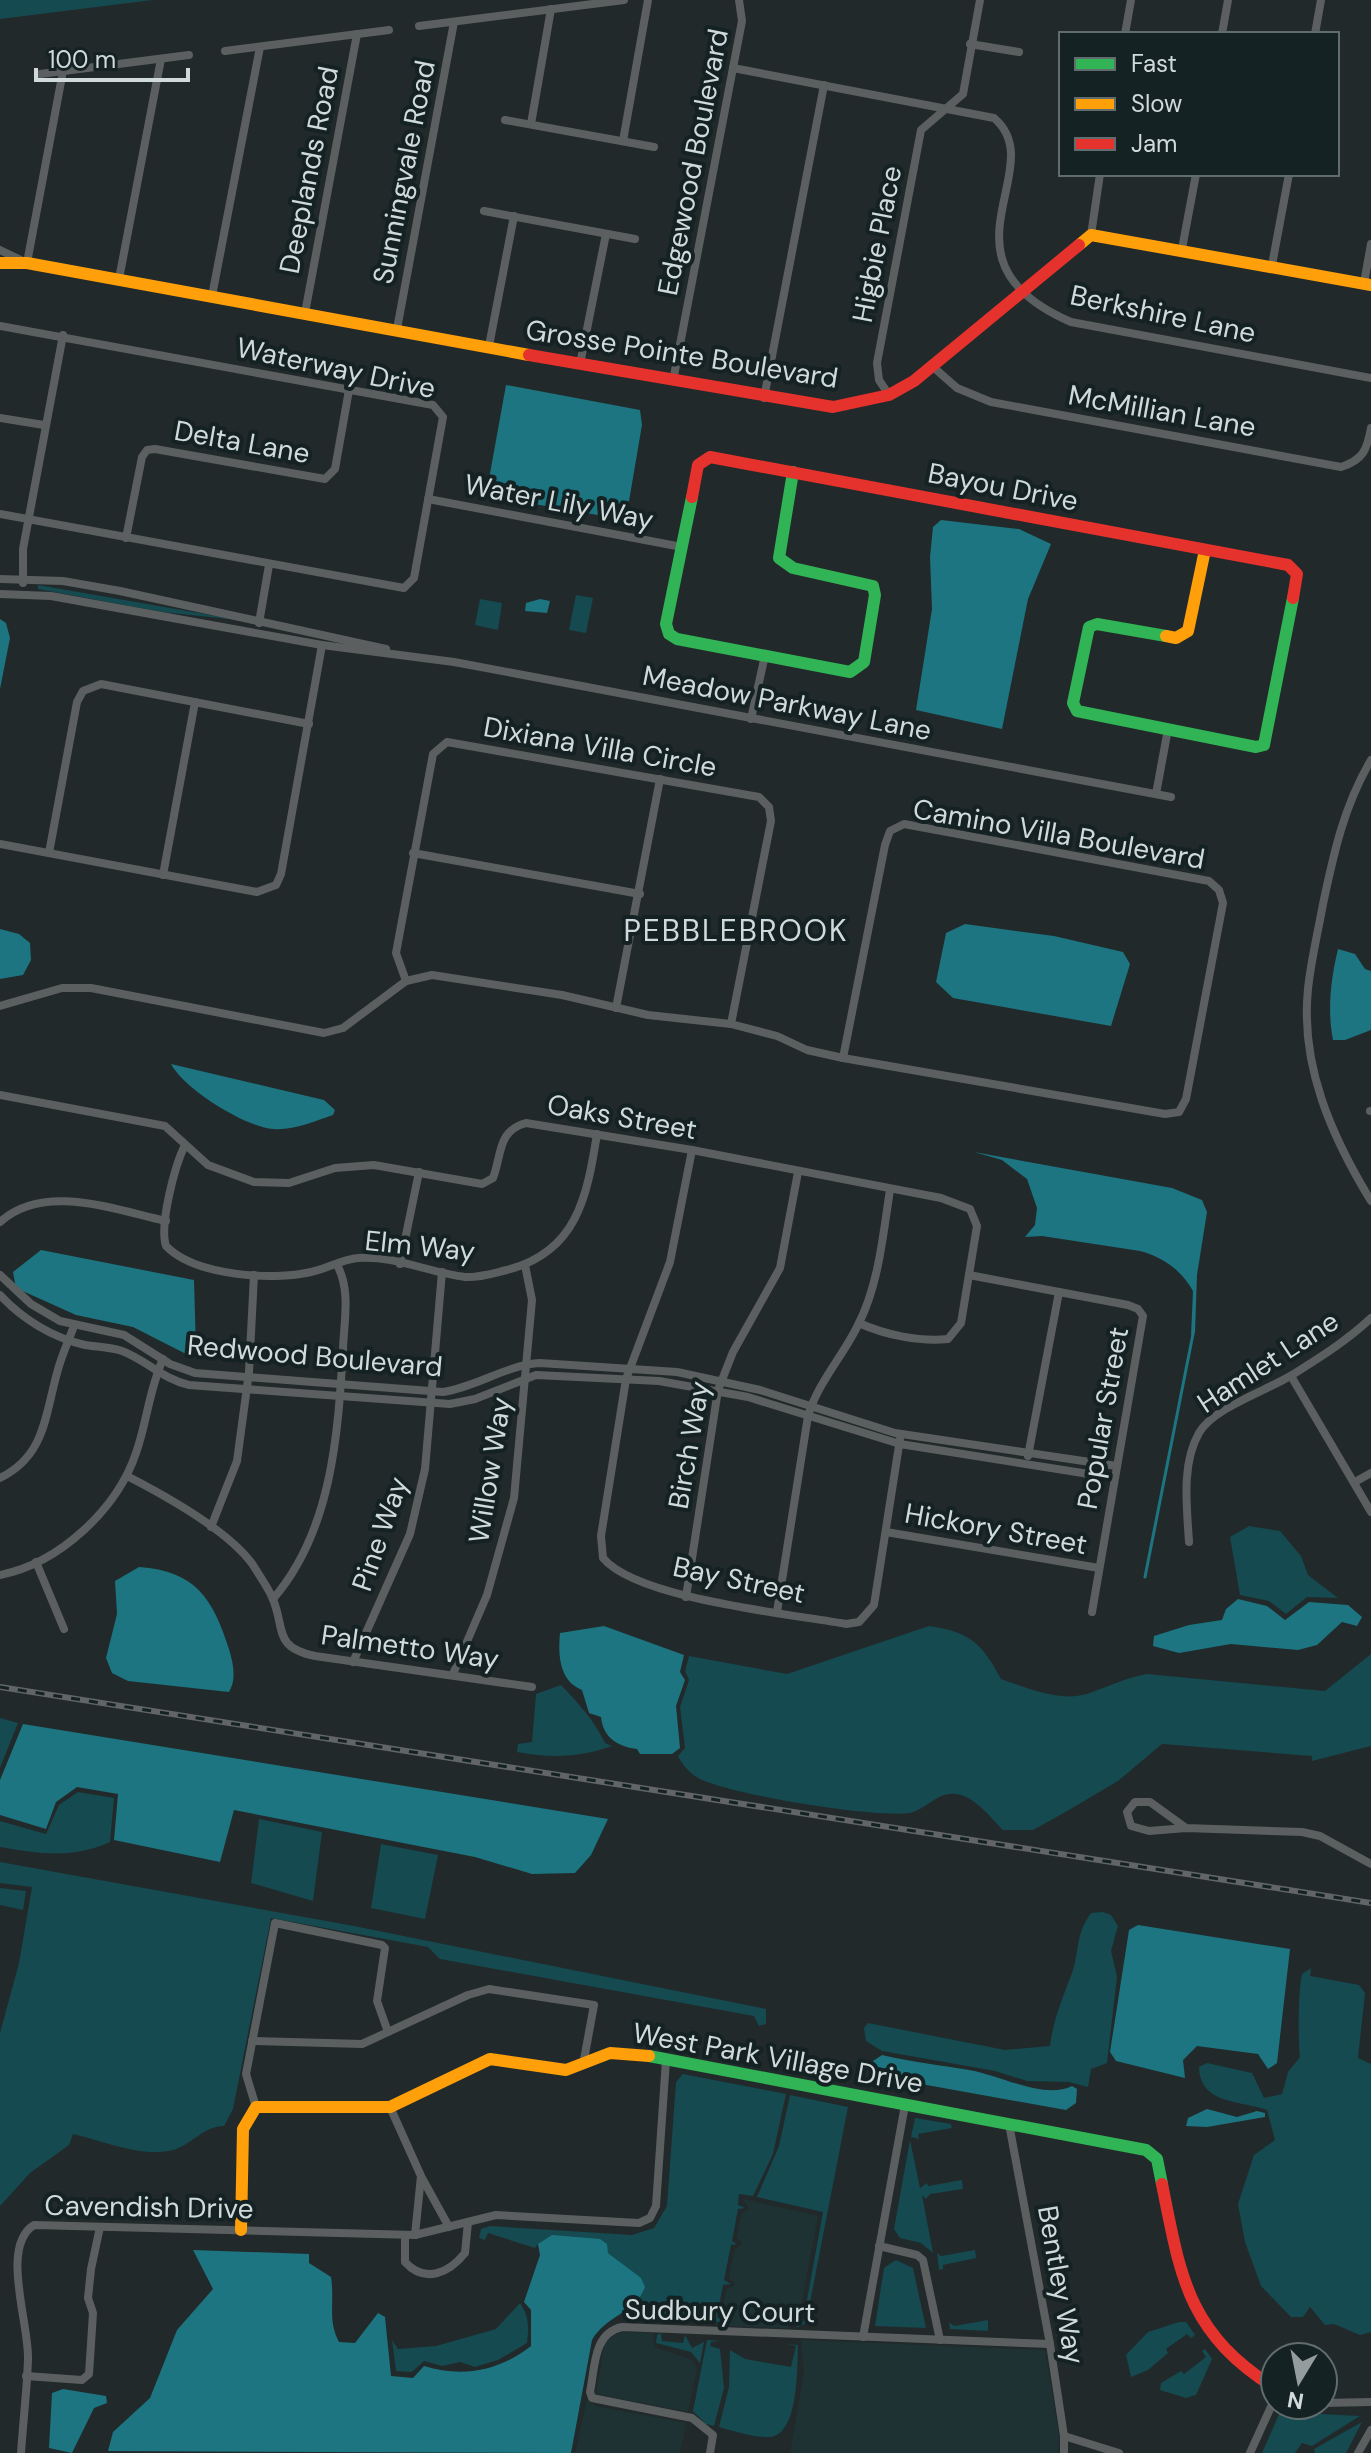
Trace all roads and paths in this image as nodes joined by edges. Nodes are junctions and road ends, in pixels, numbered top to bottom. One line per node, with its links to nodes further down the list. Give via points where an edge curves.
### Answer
1 (624, 0): 8 (street)
2 (648, 0): 29 (street)
3 (739, 0): 22 (street, Edgewood Boulevard, via 742,21)
4 (980, 0): 16 (street, Higbie Place)
5 (1131, 0): 12 (street)
6 (1228, 0): 13 (street)
7 (1321, 0): 14 (street)
8 (551, 9): 9 (street); 28 (street)
9 (454, 22): 10 (street); 51 (street, Sunningvale Road)
10 (419, 26)
11 (389, 30): 15 (street)
12 (1125, 32)
13 (1222, 32)
14 (1315, 32)
15 (357, 34): 17 (street); 49 (street, Deeplands Road)
16 (970, 44): 19 (street); 26 (street, Higbie Place, via 963,94)
17 (260, 47): 18 (street); 48 (street)
18 (225, 51)
19 (1019, 52)
20 (189, 55): 21 (street)
21 (161, 59): 23 (street); 45 (street)
22 (733, 68): 25 (street, Berkshire Lane); 57 (street, Edgewood Boulevard)
23 (63, 71): 24 (street); 43 (street)
24 (40, 74)
25 (824, 85): 26 (street, Berkshire Lane); 60 (street)
26 (945, 109): 47 (street, Berkshire Lane, via 994,118 1010,138 1012,154 996,243 1003,266); 59 (street, Higbie Place, via 921,130 877,363 879,380)
27 (505, 120): 28 (street)
28 (531, 124): 29 (street)
29 (623, 141): 30 (street)
30 (654, 147)
31 (1100, 176): 37 (street)
32 (1196, 176): 40 (street)
33 (1289, 176): 44 (street)
34 (484, 211): 35 (street)
35 (514, 216): 36 (street); 53 (street)
36 (606, 234): 38 (street); 54 (street)
37 (1091, 235): 40 (street); 47 (street, Grosse Pointe Boulevard)
38 (635, 239)
39 (1371, 244): 46 (street)
40 (1182, 249): 44 (street)
41 (0, 250): 43 (street, Grosse Pointe Boulevard)
42 (0, 263): 43 (street, Grosse Pointe Boulevard)
43 (27, 263): 45 (street, Grosse Pointe Boulevard)
44 (1272, 265): 46 (street)
45 (119, 279): 48 (street, Grosse Pointe Boulevard)
46 (1367, 284)
47 (1022, 290): 55 (street, Grosse Pointe Boulevard); 56 (street, Berkshire Lane, via 1042,309 1071,322)
48 (212, 296): 49 (street, Grosse Pointe Boulevard)
49 (305, 313): 51 (street, Grosse Pointe Boulevard)
50 (0, 326): 52 (street, Waterway Drive)
51 (397, 329): 53 (street, Grosse Pointe Boulevard)
52 (63, 335): 58 (street, Waterway Drive); 62 (street)
53 (489, 346): 54 (street, Grosse Pointe Boulevard)
54 (580, 364): 57 (street, Grosse Pointe Boulevard)
55 (932, 366): 59 (street, Grosse Pointe Boulevard); 63 (street, McMillian Lane, via 957,388 991,402 1341,467 1356,462 1367,450)
56 (1371, 378)
57 (673, 381): 60 (street, Grosse Pointe Boulevard)
58 (349, 390): 65 (street, Waterway Drive, via 441,410); 68 (street, Delta Lane, via 335,469 325,479 147,450)
59 (889, 395): 60 (street, Grosse Pointe Boulevard, via 833,407)
60 (764, 398)
61 (0, 418): 62 (street)
62 (44, 425): 67 (street)
63 (1371, 428)
64 (793, 472): 69 (street, Bayou Drive, via 703,459); 70 (street, Bayou Drive); 80 (street, Bayou Drive, via 780,561 866,582 875,595 859,669 850,672)
65 (428, 499): 69 (street, Water Lily Way); 71 (street, Waterway Drive, via 408,587)
66 (0, 514): 67 (street, Waterway Drive)
67 (28, 518): 68 (street, Waterway Drive); 73 (street)
68 (126, 538): 71 (street, Waterway Drive)
69 (682, 547): 80 (street, Bayou Drive, via 666,624 669,634)
70 (1205, 550): 84 (street, Bayou Drive, via 1184,636 1097,624 1085,635 1073,703 1077,711); 84 (street, Bayou Drive, via 1288,565 1297,574 1268,738 1256,747)
71 (269, 565): 76 (street)
72 (0, 579): 73 (street, Meadow Parkway Lane)
73 (23, 579): 74 (street); 76 (street, Meadow Parkway Lane, via 77,584)
74 (23, 592): 75 (street, Meadow Parkway Lane); 77 (street, Meadow Parkway Lane)
75 (0, 594)
76 (260, 619): 77 (street); 79 (street, Meadow Parkway Lane)
77 (257, 633): 78 (street, Meadow Parkway Lane)
78 (322, 645): 79 (street, Meadow Parkway Lane); 83 (street)
79 (395, 653): 82 (street, Meadow Parkway Lane)
80 (765, 655): 82 (street)
81 (195, 702): 83 (street); 90 (street, via 101,684 83,691); 92 (street)
82 (751, 719): 87 (street, Meadow Parkway Lane)
83 (309, 724): 92 (street, via 276,885 257,892)
84 (1168, 729): 87 (street)
85 (1371, 760): 106 (street, via 1337,835 1307,1013 1309,1050 1328,1122)
86 (660, 779): 91 (street, Dixiana Villa Circle, via 447,742 433,754); 93 (street); 97 (street, Dixiana Villa Circle, via 759,797 769,807 771,821)
87 (1156, 794): 88 (street, Meadow Parkway Lane)
88 (1171, 797)
89 (0, 844): 90 (street)
90 (49, 853): 92 (street)
91 (413, 853): 93 (street); 94 (street, Dixiana Villa Circle, via 396,953)
92 (163, 875)
93 (640, 894): 96 (street)
94 (406, 981): 95 (street, Camino Villa Boulevard, via 343,1028 324,1033 91,988 62,988); 96 (street, Camino Villa Boulevard, via 445,976)
95 (0, 1006)
96 (616, 1008): 97 (street, Camino Villa Boulevard)
97 (731, 1024): 98 (street, Camino Villa Boulevard)
98 (843, 1058): 98 (street, Camino Villa Boulevard, via 1165,1114 1179,1112 1186,1099 1223,903 1219,890 1209,881 904,824 890,831 885,845)
99 (0, 1095): 101 (street, Oaks Street, via 165,1126)
100 (597, 1134): 102 (street, Oaks Street); 103 (street, Oaks Street, via 526,1123 503,1138 495,1172 485,1183); 111 (street, Elm Way, via 576,1218 556,1245)
101 (185, 1145): 103 (street, Oaks Street, via 220,1172 265,1184 289,1183 348,1166); 107 (street)
102 (692, 1150): 104 (street, Oaks Street); 124 (street, via 670,1262)
103 (419, 1172): 109 (street)
104 (798, 1172): 105 (street, Oaks Street); 131 (street, Birch Way, via 780,1268)
105 (890, 1190): 115 (street, Oaks Street, via 970,1209 977,1226); 119 (street, via 874,1283)
106 (1371, 1201)
107 (166, 1221): 108 (street, via 71,1201 21,1208); 114 (street, Elm Way, via 164,1242 173,1252 204,1266)
108 (0, 1222)
109 (400, 1264): 110 (street, Elm Way, via 361,1258); 112 (street, Elm Way)
110 (337, 1265): 114 (street, Elm Way, via 297,1274); 130 (street, via 346,1285)
111 (525, 1265): 112 (street, Elm Way, via 467,1277); 123 (street, Willow Way, via 532,1300)
112 (442, 1272): 133 (street, Pine Way)
113 (0, 1275): 120 (street, Redwood Boulevard, via 31,1304)
114 (254, 1275): 126 (street)
115 (969, 1275): 116 (street, Popular Street); 119 (street, Oaks Street, via 961,1323 948,1339 875,1331)
116 (1059, 1292): 140 (street); 142 (street, Popular Street, via 1135,1307 1143,1316)
117 (0, 1295): 121 (street, Redwood Boulevard, via 25,1318)
118 (1371, 1318): 127 (street, Hamlet Lane)
119 (859, 1323): 136 (street)
120 (74, 1326): 121 (street); 122 (street, Redwood Boulevard, via 124,1335)
121 (69, 1340): 125 (street, Redwood Boulevard, via 123,1351); 145 (street, via 43,1434 22,1464)
122 (163, 1359): 125 (street); 126 (street, Redwood Boulevard, via 185,1371)
123 (526, 1364): 124 (street, Redwood Boulevard); 128 (street, Willow Way); 133 (street, Redwood Boulevard, via 464,1388)
124 (629, 1368): 129 (street); 131 (street, Redwood Boulevard, via 677,1372)
125 (157, 1372): 132 (street, Redwood Boulevard, via 189,1385); 144 (street)
126 (248, 1376): 130 (street, Redwood Boulevard); 132 (street)
127 (1291, 1376): 147 (street); 151 (street, Hamlet Lane, via 1209,1420 1198,1435 1186,1493)
128 (525, 1377): 129 (street, Redwood Boulevard); 135 (street, Redwood Boulevard, via 475,1399); 161 (street, Willow Way, via 509,1526)
129 (626, 1379): 131 (street, Redwood Boulevard); 155 (street, Bay Street, via 601,1553 619,1571)
130 (341, 1384): 133 (street, Redwood Boulevard); 134 (street)
131 (719, 1385): 136 (street, Redwood Boulevard); 137 (street, Redwood Boulevard); 155 (street, Birch Way)
132 (247, 1390): 134 (street, Redwood Boulevard); 149 (street, via 237,1461)
133 (431, 1392): 135 (street, Pine Way)
134 (339, 1397): 135 (street, Redwood Boulevard); 156 (street, via 323,1503 302,1552)
135 (430, 1404): 160 (street, Pine Way, via 425,1469 410,1534)
136 (811, 1406): 137 (street); 138 (street, Redwood Boulevard)
137 (808, 1416): 139 (street, Redwood Boulevard); 157 (street)
138 (901, 1434): 139 (street, Bay Street); 140 (street, Redwood Boulevard)
139 (900, 1444): 141 (street, Redwood Boulevard); 150 (street, Bay Street)
140 (1028, 1453): 141 (street); 142 (street, Redwood Boulevard)
141 (1026, 1463): 146 (street, Redwood Boulevard)
142 (1117, 1466): 146 (street, Popular Street)
143 (1371, 1473): 147 (street)
144 (127, 1476): 149 (street, Palmetto Way); 152 (street, via 89,1526)
145 (0, 1478)
146 (1114, 1478): 153 (street, Popular Street)
147 (1355, 1482): 148 (street)
148 (1371, 1512)
149 (211, 1527): 156 (street, Palmetto Way, via 251,1562)
150 (886, 1532): 153 (street, Hickory Street); 157 (street, Bay Street, via 874,1605 864,1618 846,1624)
151 (1189, 1542)
152 (36, 1562): 154 (street); 159 (street)
153 (1099, 1568): 158 (street, Popular Street)
154 (0, 1575)
155 (686, 1597): 157 (street, Bay Street)
156 (273, 1599): 160 (street, Palmetto Way, via 289,1646)
157 (777, 1612)
158 (1092, 1612)
159 (64, 1629)
160 (353, 1662): 161 (street, Palmetto Way)
161 (453, 1674): 162 (street, Palmetto Way)
162 (532, 1687)
163 (1186, 1828): 163 (street, via 1150,1802 1135,1802 1127,1812 1131,1826 1139,1830); 164 (street, via 1302,1832)
164 (1371, 1864)
165 (388, 2032): 166 (street, via 353,2045); 166 (street, via 377,2001 382,1945 275,1923); 168 (street, via 489,1989 594,2005)
166 (252, 2041): 170 (street, via 246,2074)
167 (666, 2060): 168 (street, West Park Village Drive, via 610,2053); 169 (street, West Park Village Drive); 174 (street, Cavendish Drive, via 656,2206 650,2218 639,2223 496,2215)
168 (582, 2065): 171 (street, West Park Village Drive, via 566,2070 490,2059)
169 (905, 2105): 172 (street, West Park Village Drive); 179 (street)
170 (256, 2107): 171 (street, West Park Village Drive); 177 (street, via 243,2129)
171 (390, 2107): 173 (street)
172 (1009, 2124): 182 (street, Bentley Way); 184 (street, West Park Village Drive, via 1146,2150 1157,2159 1191,2306 1221,2347)
173 (421, 2176): 176 (street); 178 (street)
174 (468, 2222): 176 (street, Cavendish Drive); 178 (street, via 465,2253 442,2273 426,2275 405,2262)
175 (100, 2227): 177 (street, Cavendish Drive); 183 (street, via 89,2283 89,2374 82,2380); 183 (street, Cavendish Drive, via 34,2225 16,2243 13,2269 28,2356)
176 (449, 2227): 178 (street, Cavendish Drive)
177 (241, 2230): 178 (street, Cavendish Drive)
178 (410, 2235)
179 (879, 2246): 180 (street); 181 (street, via 923,2260)
180 (863, 2337): 181 (street, Sudbury Court); 191 (street, Sudbury Court, via 622,2327 607,2332 599,2344 592,2398 692,2418 713,2435)
181 (940, 2340): 182 (street, Sudbury Court)
182 (1050, 2344): 189 (street, Bentley Way)
183 (26, 2376): 190 (street, Cavendish Drive)
184 (1259, 2378)
185 (1371, 2402): 186 (street)
186 (1339, 2403)
187 (1265, 2421): 194 (street)
188 (1371, 2430): 195 (street)
189 (1064, 2436): 192 (street, Bentley Way); 193 (street)
190 (21, 2453)
191 (710, 2453)
192 (1064, 2453)
193 (1119, 2453)
194 (1250, 2453)
195 (1358, 2453)

